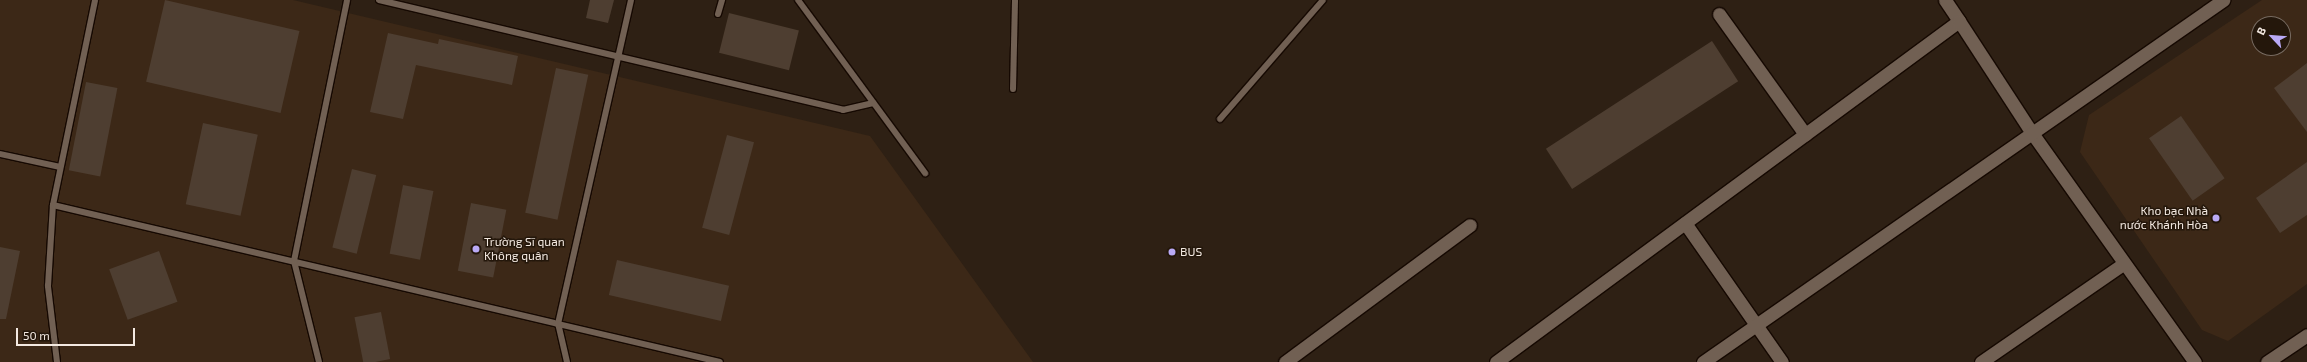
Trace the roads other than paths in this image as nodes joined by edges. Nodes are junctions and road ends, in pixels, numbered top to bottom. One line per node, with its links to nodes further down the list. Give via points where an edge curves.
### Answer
1 (95, 0): 21 (lane)
2 (347, 0): 26 (lane)
3 (379, 0): 14 (lane)
4 (631, 0): 14 (lane)
5 (722, 0): 11 (lane)
6 (798, 0): 16 (lane)
7 (1015, 0): 15 (lane)
8 (1323, 0): 17 (lane)
9 (1945, 0): 13 (street)
10 (2223, 0): 18 (street)
11 (718, 14)
12 (1719, 14): 19 (street)
13 (1959, 21): 18 (street); 19 (street)
14 (618, 56): 16 (lane, via 843,110); 28 (lane)
15 (1013, 89)
16 (874, 102): 22 (lane)
17 (1220, 119)
18 (2032, 133): 27 (street); 29 (street)
19 (1805, 134): 24 (street)
20 (0, 154): 21 (lane)
21 (60, 167): 23 (lane)
22 (925, 173)
23 (53, 205): 26 (lane); 31 (lane, via 48,286)
24 (1685, 223): 29 (street); 36 (street)
25 (1470, 225): 35 (street)
26 (294, 261): 28 (lane); 32 (lane)
27 (2123, 264): 39 (street); 40 (street)
28 (558, 324): 33 (lane); 34 (lane)
29 (1756, 325): 37 (street); 38 (street)
30 (2307, 335): 41 (street)
31 (58, 362)
32 (318, 362)
33 (567, 362)
34 (720, 362)
35 (1285, 362)
36 (1496, 362)
37 (1703, 362)
38 (1782, 362)
39 (1981, 362)
40 (2195, 362)
41 (2267, 362)

